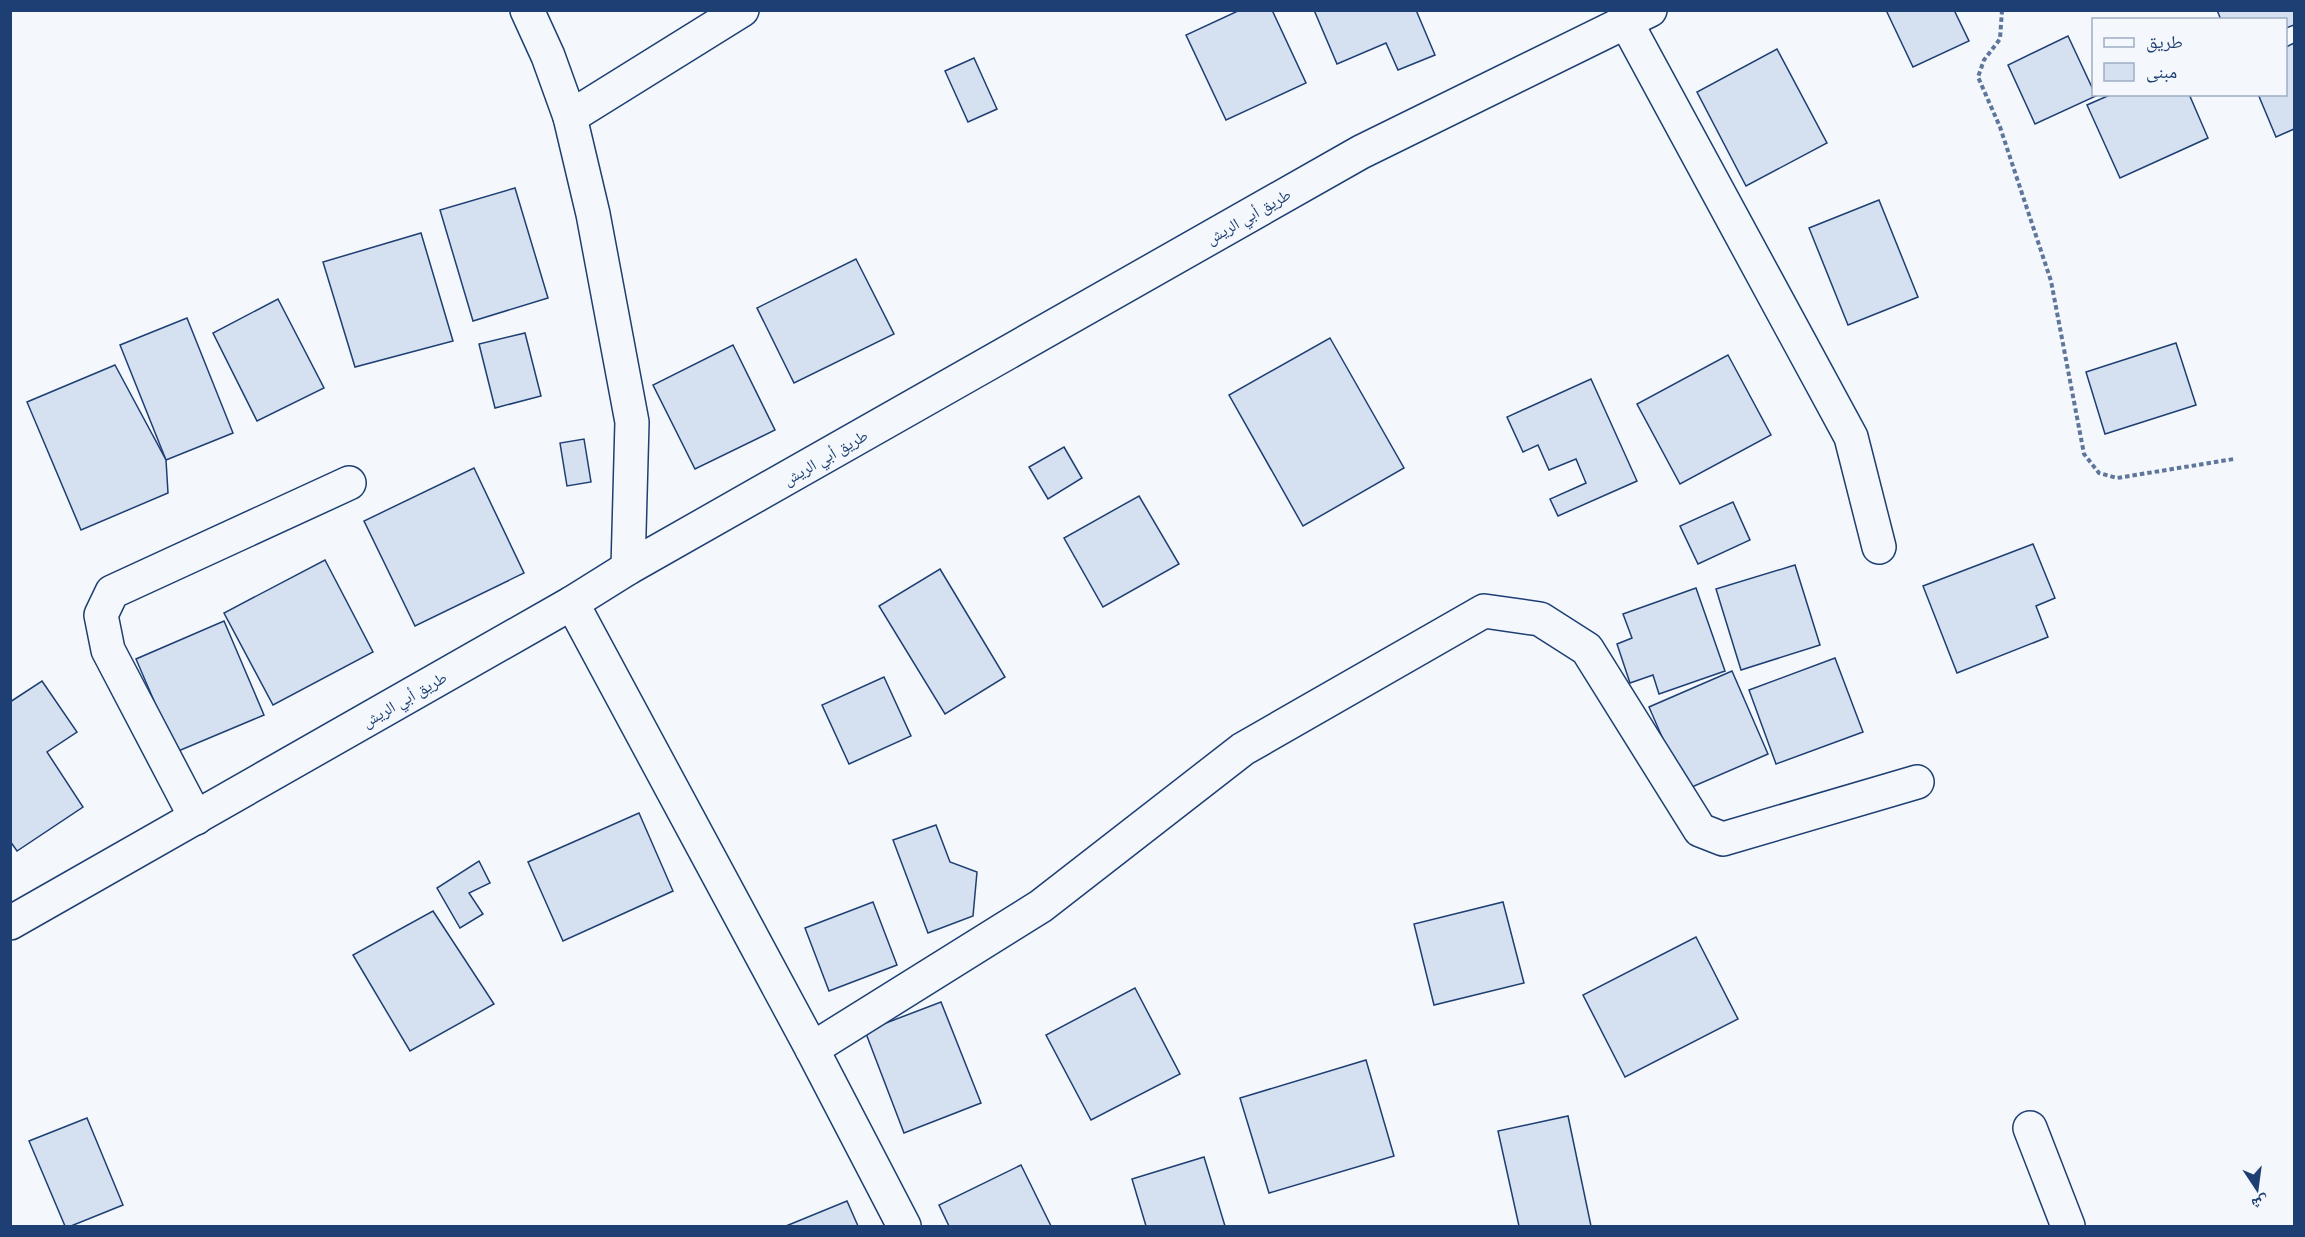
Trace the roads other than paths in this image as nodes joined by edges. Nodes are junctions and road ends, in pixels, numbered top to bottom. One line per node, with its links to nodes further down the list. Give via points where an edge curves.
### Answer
1 (527, 10): 4 (street)
2 (742, 10): 4 (street)
3 (1638, 16): 6 (street, via 1851,437); 7 (street, طريق أبي الريش, via 1360,152)
4 (570, 117): 7 (street, via 632,422)
5 (349, 483): 10 (street, via 112,592 102,615 108,650)
6 (1880, 548)
7 (628, 568): 8 (street, طريق أبي الريش)
8 (572, 603): 10 (street, طريق أبي الريش); 12 (street)
9 (1917, 782): 12 (street, via 1723,839 1700,830 1587,649 1540,619 1484,611 1243,749 1041,906)
10 (196, 818): 11 (street, طريق أبي الريش)
11 (10, 923)
12 (812, 1049): 14 (street)
13 (2030, 1128): 15 (street)
14 (904, 1227)
15 (2068, 1227)

